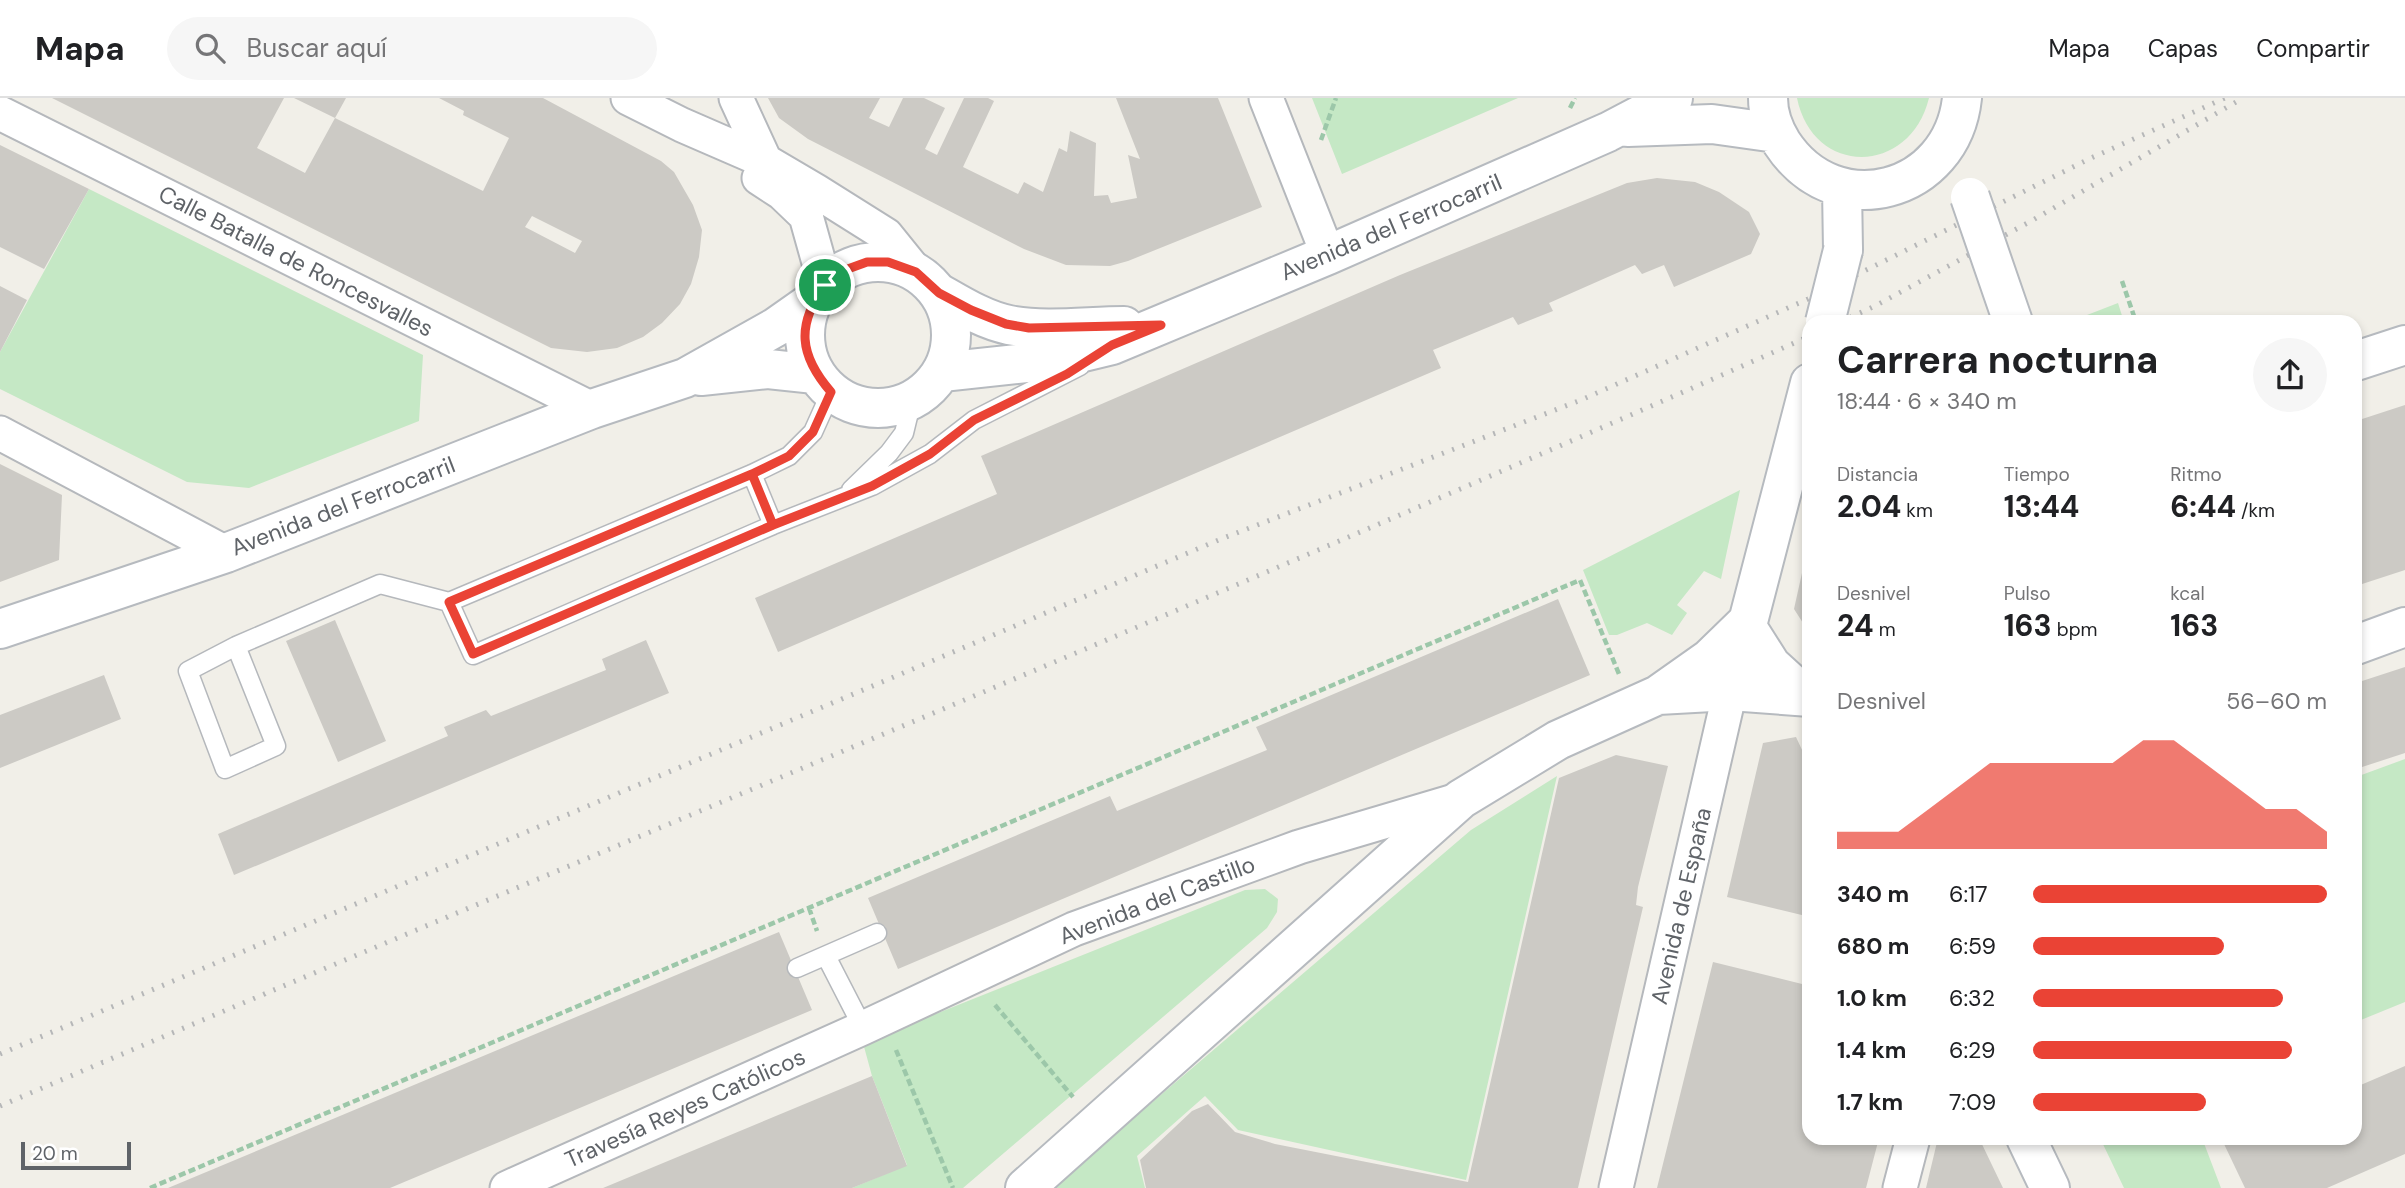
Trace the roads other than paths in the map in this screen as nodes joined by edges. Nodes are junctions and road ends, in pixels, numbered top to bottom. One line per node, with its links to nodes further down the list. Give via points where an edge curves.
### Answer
1 (628, 98): 8 (street)
2 (736, 98): 11 (street)
3 (1266, 98): 13 (street)
4 (1673, 98): 9 (street, Avenida del Ferrocarril)
5 (1962, 98): 10 (street, via 1960,117)
6 (0, 113): 26 (street, Calle Batalla de Roncesvalles)
7 (1772, 115): 9 (street, Avenida del Ferrocarril, via 1712,124); 12 (street, via 1792,158 1815,177)
8 (682, 125): 11 (street); 15 (street, via 782,193 806,216)
9 (1619, 127): 13 (street, Avenida del Ferrocarril)
10 (1948, 145): 12 (street, via 1928,168 1902,184 1872,191); 17 (street, bridge)
11 (765, 161): 14 (street, via 886,235)
12 (1842, 188): 16 (street, bridge, via 1843,250)
13 (1328, 255): 18 (street, Avenida del Ferrocarril)
14 (927, 282): 15 (street, via 888,262 867,262 845,270); 18 (street, Avenida del Ferrocarril, via 971,310 1006,324); 22 (street, via 951,323 951,345)
15 (819, 293): 23 (street, Avenida del Ferrocarril, via 776,327); 24 (street, via 805,330 806,351)
16 (1827, 315)
17 (2011, 315)
18 (1161, 325): 19 (street, Avenida del Ferrocarril)
19 (1112, 345): 22 (street, Avenida del Ferrocarril, via 1046,361); 30 (lane, via 1067,374 974,420 930,454)
20 (2405, 345): 21 (street)
21 (2362, 359)
22 (942, 372): 25 (street, via 928,390)
23 (685, 378): 24 (street, Avenida del Ferrocarril, via 768,369); 26 (street, Avenida del Ferrocarril)
24 (823, 383): 25 (street, via 844,401 866,408 888,408); 29 (lane, via 813,432 789,456)
25 (912, 400): 30 (lane, via 904,433)
26 (592, 409): 32 (street, Avenida del Ferrocarril)
27 (1802, 414): 34 (street, Avenida de España)
28 (0, 433): 32 (street)
29 (752, 474): 31 (lane); 33 (lane)
30 (844, 497): 31 (lane)
31 (773, 525): 33 (lane, via 473,654)
32 (226, 553): 36 (street, Avenida del Ferrocarril)
33 (449, 602): 38 (lane, via 380,584)
34 (1745, 624): 39 (street, Avenida de España); 40 (street, via 1771,665); 42 (street, via 1709,659)
35 (2405, 628): 37 (street)
36 (0, 629)
37 (2362, 643)
38 (236, 646): 38 (lane, via 188,671 225,769 276,746)
39 (1730, 691): 41 (street, Avenida del Castillo); 42 (street, Avenida del Castillo); 52 (street, Avenida de España)
40 (1802, 692)
41 (1802, 696)
42 (1645, 701): 43 (street, Avenida del Castillo, via 1558,740)
43 (1461, 799): 47 (street, Avenida del Castillo, via 1299,847 1074,929); 51 (street, Avenida del Castillo)
44 (877, 933): 45 (lane)
45 (826, 956): 46 (lane); 47 (lane)
46 (797, 968)
47 (873, 1023): 50 (street, Travesía Reyes Católicos)
48 (1911, 1145): 53 (street)
49 (2029, 1145): 54 (street)
50 (507, 1188)
51 (1025, 1188)
52 (1616, 1188)
53 (1900, 1188)
54 (2050, 1188)

